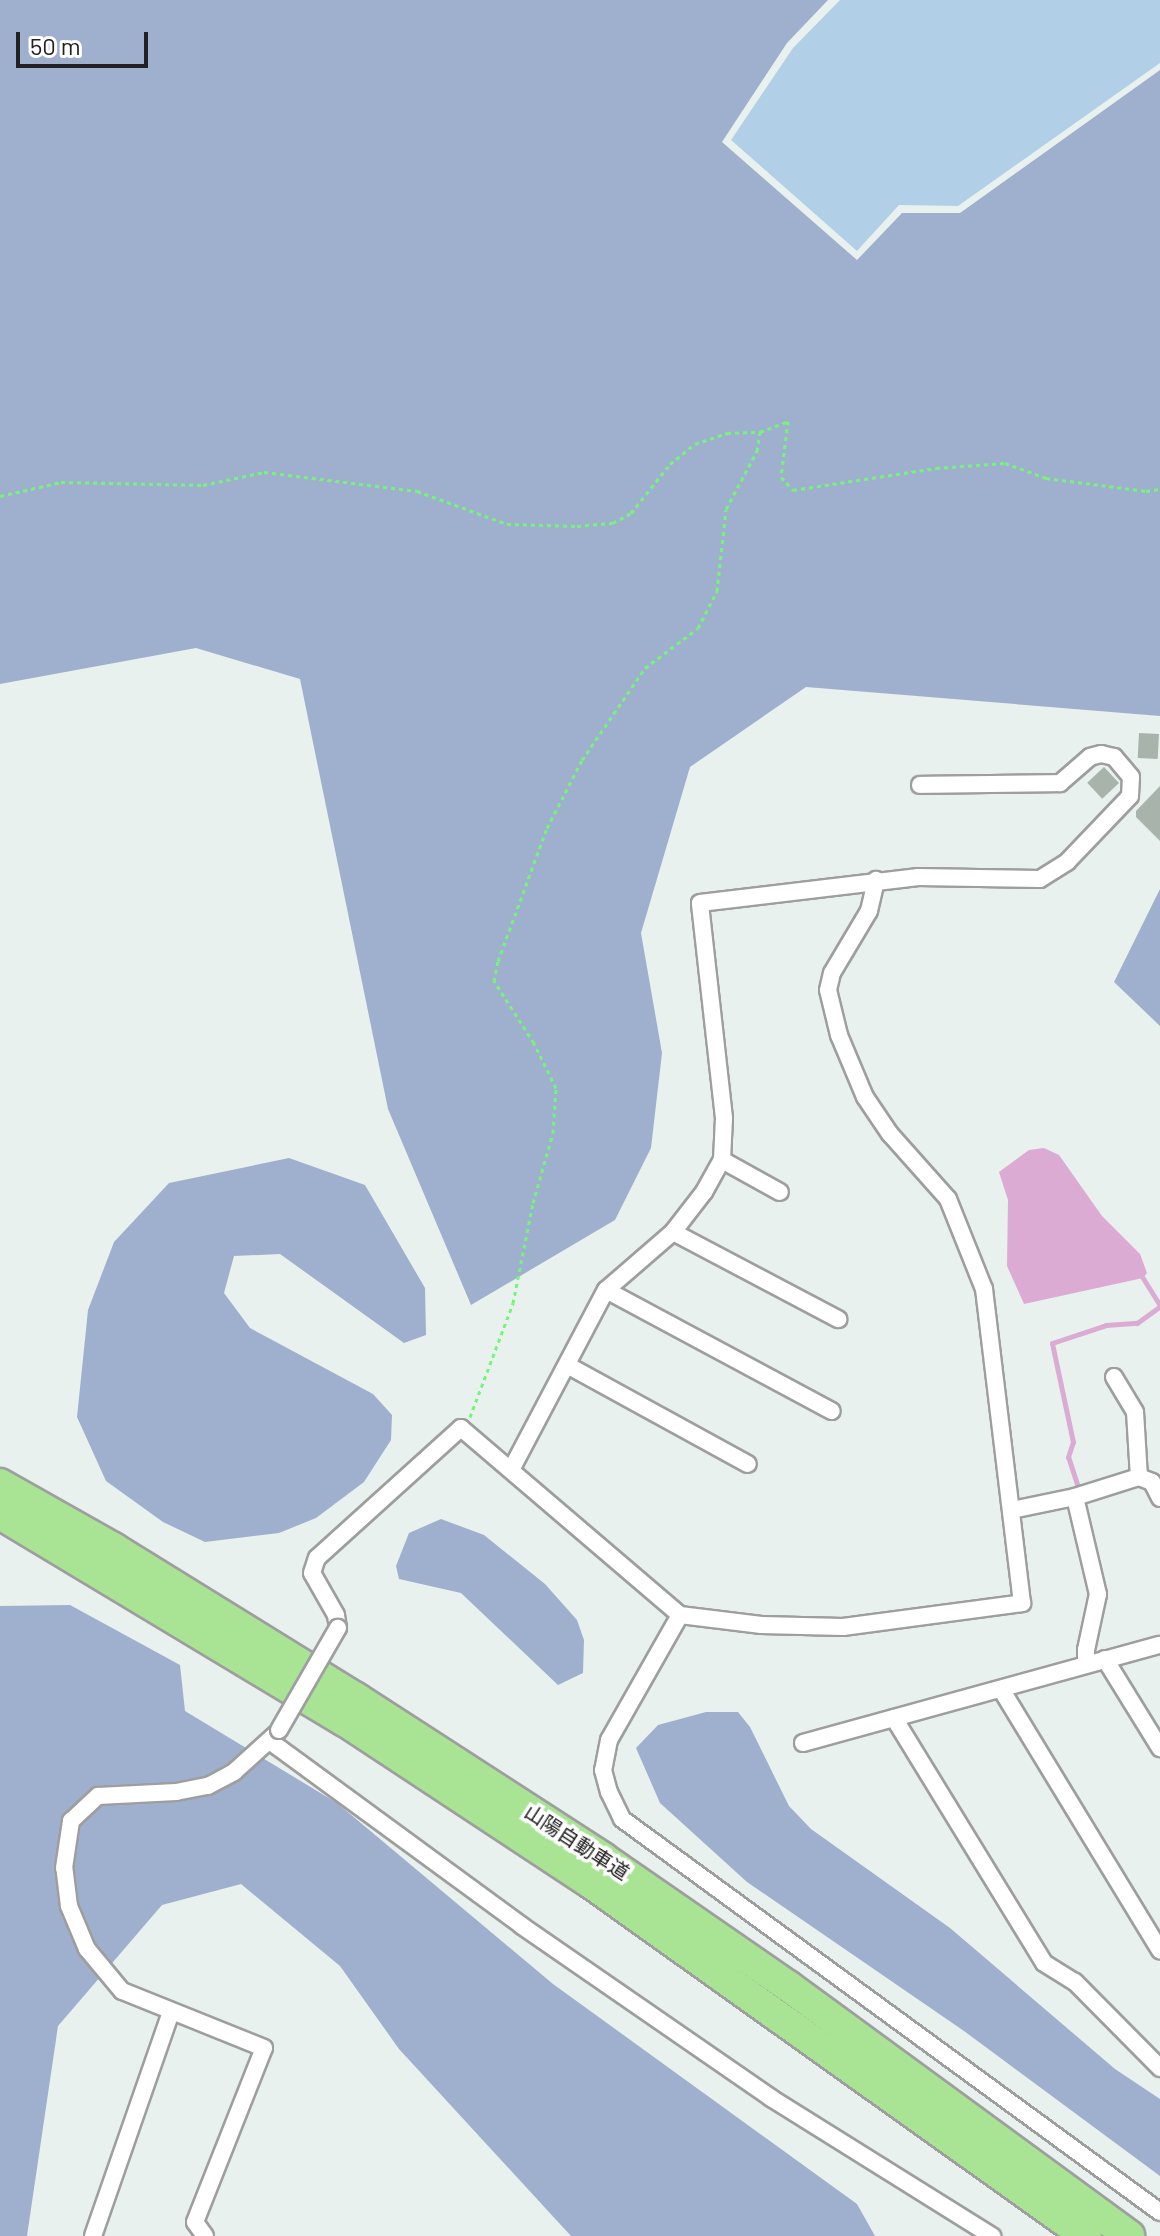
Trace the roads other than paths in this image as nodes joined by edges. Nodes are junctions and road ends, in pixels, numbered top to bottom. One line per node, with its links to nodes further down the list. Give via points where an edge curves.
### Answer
1 (920, 785): 2 (street, via 1060,783 1101,754 1114,757 1131,777 1130,796 1052,875)
2 (876, 880): 3 (street, via 700,903 724,1118); 17 (street, via 869,911 832,973 828,990 839,1035 865,1097 948,1199 984,1289)
3 (722, 1160): 4 (street); 5 (street)
4 (780, 1192)
5 (673, 1232): 6 (street); 7 (street)
6 (606, 1290): 8 (street); 10 (street)
7 (838, 1319)
8 (567, 1365): 11 (street); 12 (street)
9 (1114, 1377): 13 (street, via 1135,1412)
10 (832, 1411)
11 (748, 1464)
12 (512, 1468): 19 (street); 25 (street, bridge, via 461,1428 317,1558 312,1573 338,1628)
13 (1139, 1477): 15 (street); 16 (street, via 1152,1482)
14 (0, 1484): 36 (highway, 山陽自動車道, via 356,1698 603,1858 788,1986)
15 (1075, 1497): 17 (street); 22 (street, via 1098,1594)
16 (1160, 1498)
17 (1012, 1510): 19 (street, via 1022,1603 843,1627 704,1621)
18 (0, 1514): 35 (highway, 山陽自動車道, via 345,1721 588,1881)
19 (680, 1615): 31 (street, via 609,1740 603,1770 622,1819)
20 (1160, 1645): 21 (street)
21 (1105, 1659): 22 (street); 27 (street)
22 (1086, 1664): 23 (street)
23 (1001, 1689): 24 (street); 28 (street)
24 (894, 1718): 26 (street); 30 (street, via 1044,1963 1075,1982)
25 (275, 1736): 29 (street, via 234,1772 208,1786 98,1796 71,1821 64,1868 69,1906 87,1949 122,1991); 34 (street, via 522,1926 771,2098)
26 (803, 1743)
27 (1160, 1748)
28 (1160, 1950)
29 (171, 2012): 32 (street); 33 (street, via 264,2048 195,2222)
30 (1160, 2068)
31 (1160, 2212)
32 (93, 2236)
33 (205, 2236)
34 (992, 2236)
35 (1086, 2236)
36 (1129, 2236)

